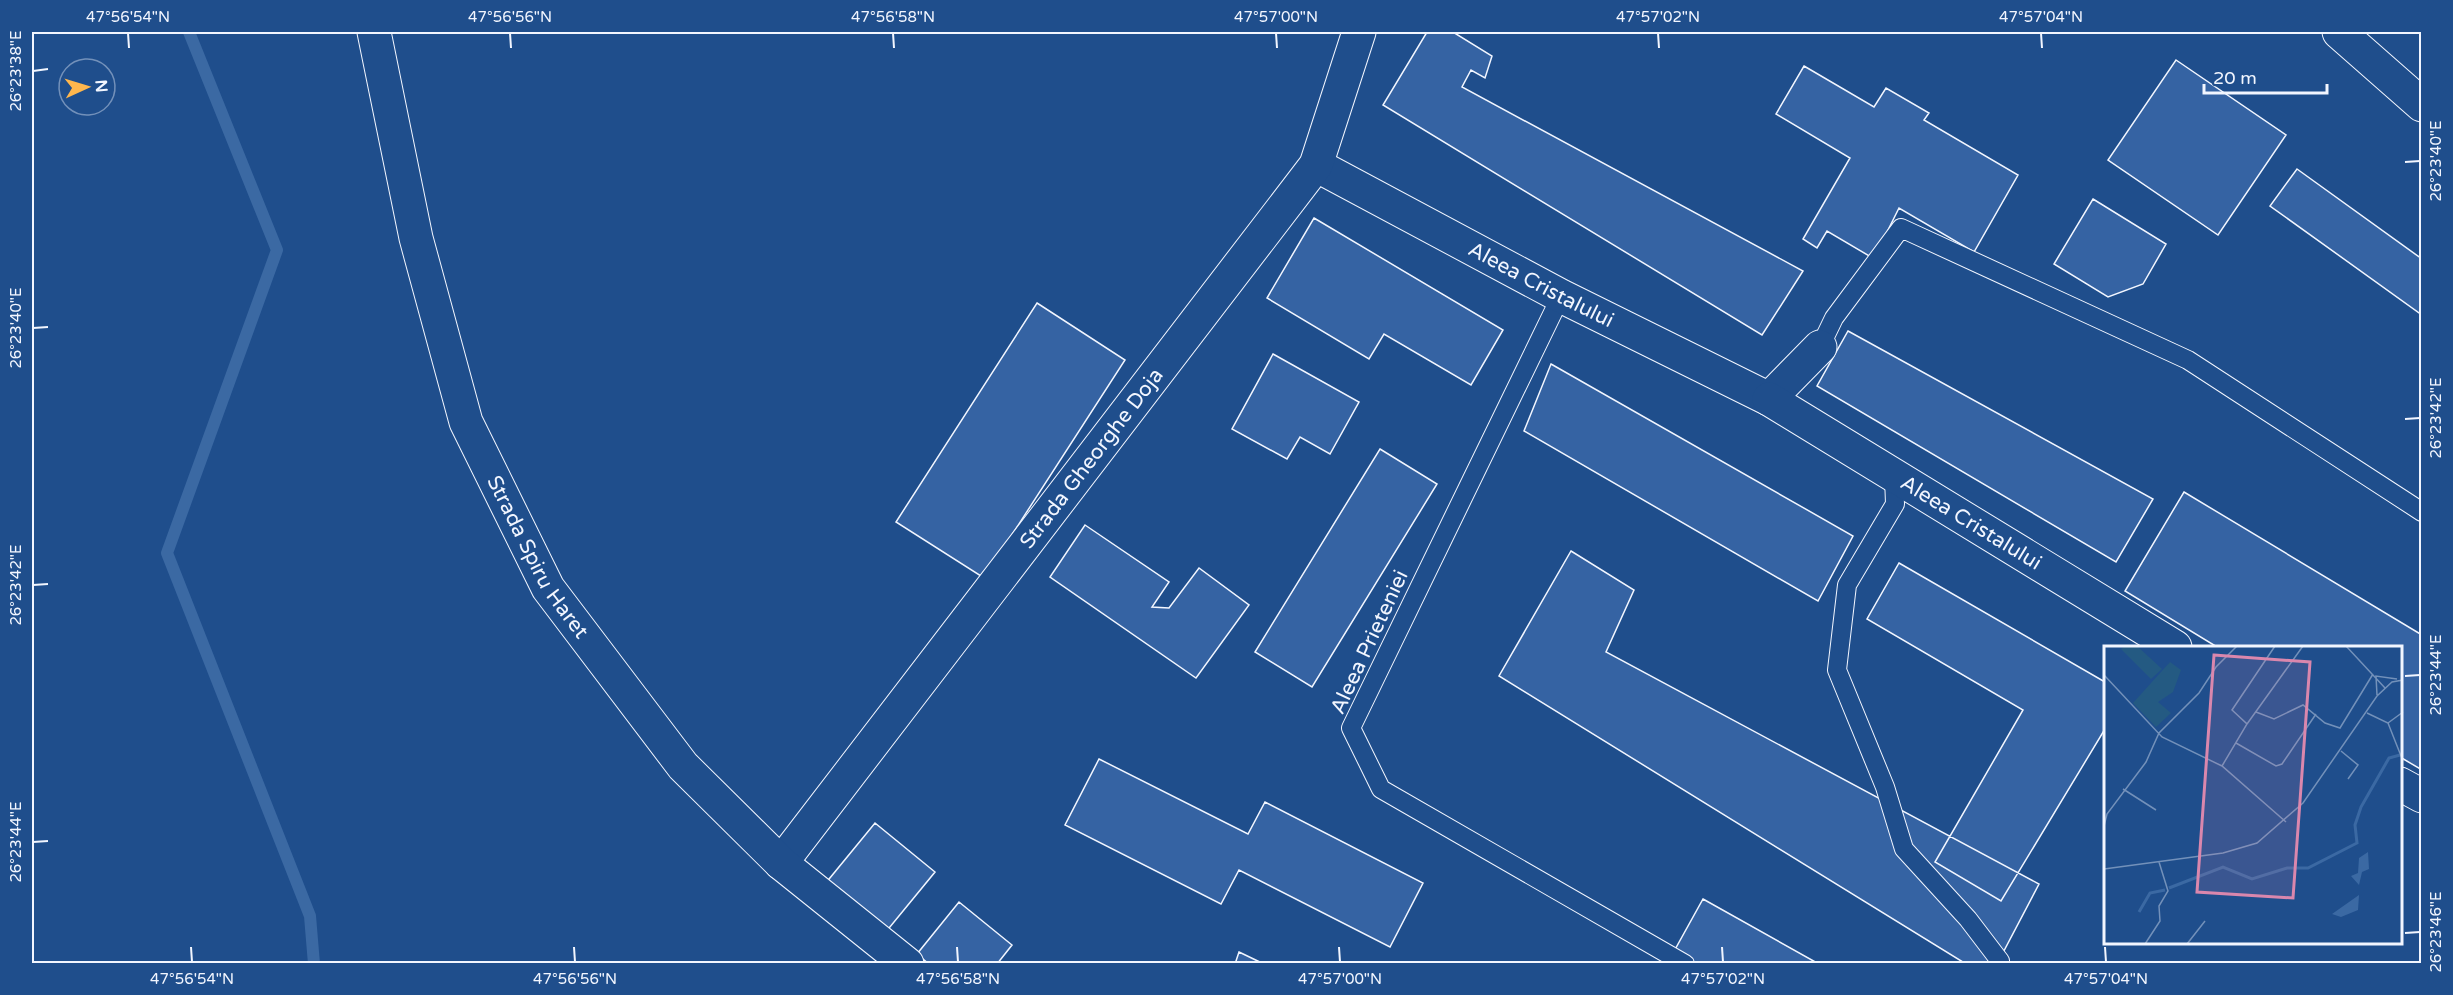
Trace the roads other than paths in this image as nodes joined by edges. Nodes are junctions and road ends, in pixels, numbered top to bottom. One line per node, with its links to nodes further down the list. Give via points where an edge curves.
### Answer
1 (374, 32): 14 (street, Strada Spiru Haret, via 416,238 466,422 548,588 683,766)
2 (1359, 32): 5 (street, Strada Gheorghe Doja)
3 (2339, 32): 4 (street)
4 (2421, 105)
5 (1316, 165): 6 (street, Aleea Cristalului); 14 (street, Strada Gheorghe Doja)
6 (1561, 296): 8 (street, Aleea Cristalului); 16 (lane, Aleea Prieteniei, via 1351,728 1381,789)
7 (1820, 347): 8 (street); 10 (lane, via 1834,318 1901,228 2188,360)
8 (1769, 399): 9 (street, Aleea Cristalului)
9 (1894, 477): 11 (street, Aleea Cristalului); 17 (lane, via 1895,504 1846,585 1837,670 1885,787 1904,849 1968,919)
10 (2421, 512)
11 (2173, 646)
12 (2402, 784): 13 (street)
13 (2421, 796)
14 (781, 863): 15 (street, Strada Spiru Haret)
15 (907, 963)
16 (1685, 963)
17 (1999, 963)

